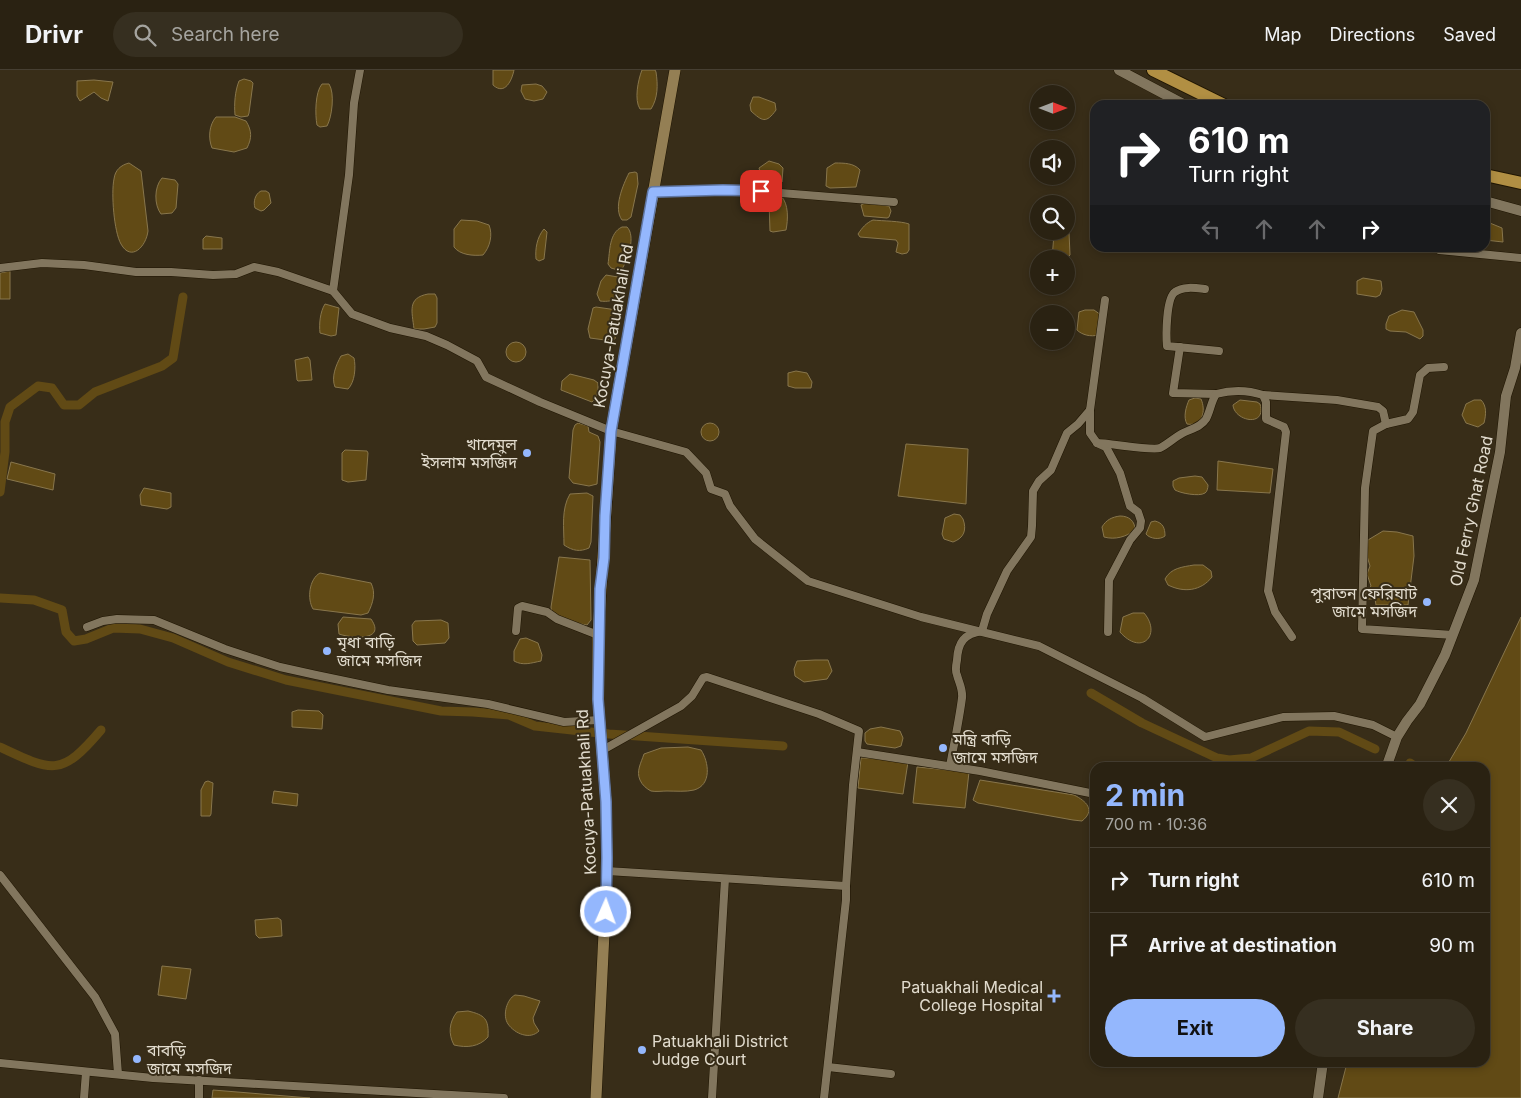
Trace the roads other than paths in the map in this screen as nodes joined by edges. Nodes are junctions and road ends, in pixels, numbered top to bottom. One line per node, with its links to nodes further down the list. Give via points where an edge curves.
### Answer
1 (360, 70): 17 (street)
2 (675, 70): 9 (main road, Kocuya-Patuakhali Rd)
3 (1118, 70): 5 (street)
4 (1153, 70): 6 (highway)
5 (1175, 100)
6 (1214, 100)
7 (1490, 176): 8 (highway)
8 (1521, 183)
9 (653, 192): 10 (street, via 742,190); 27 (main road, Kocuya-Patuakhali Rd)
10 (894, 202)
11 (1490, 202): 12 (street)
12 (1521, 210)
13 (1460, 252): 14 (street)
14 (1521, 258)
15 (0, 268): 17 (street, via 42,262 136,272 213,275 236,274 254,267)
16 (1205, 289): 20 (street, via 1186,288 1175,291 1171,296 1167,346)
17 (333, 291): 27 (street, via 352,314 447,345 477,360 486,377)
18 (1105, 300): 25 (street)
19 (1521, 333): 34 (street, Old Ferry Ghat Road, via 1506,396 1500,452 1474,580)
20 (1180, 347): 21 (street); 23 (street, via 1173,393)
21 (1219, 351)
22 (1444, 367): 26 (street, via 1423,371 1413,412 1408,419)
23 (1216, 394): 24 (street, via 1228,391); 28 (street, via 1206,419 1199,426 1159,448)
24 (1263, 395): 26 (street, via 1337,400 1378,407 1384,411); 35 (street, via 1266,419 1284,427 1286,432 1268,591 1275,612)
25 (1090, 410): 28 (street, via 1090,433); 31 (street, via 1067,434 1051,470 1033,491 1031,537 1007,571)
26 (1386, 424): 34 (street, via 1374,431 1365,488 1362,629)
27 (611, 431): 31 (street, via 686,452 706,473 710,490 725,494 755,539 808,581 921,617); 33 (main road, Kocuya-Patuakhali Rd)
28 (1097, 443): 32 (street, via 1106,446 1120,473 1130,506 1138,512 1141,520 1140,528 1109,580)
29 (87, 627): 36 (street, via 117,619 154,620 224,649 280,667 388,690 488,704 564,722)
30 (516, 631): 33 (street, via 518,608 522,606 546,612)
31 (982, 631): 37 (street, via 1040,646 1142,698 1205,737 1283,716 1334,716 1373,725); 41 (street, via 973,632 962,640 958,648 956,674 962,695)
32 (1108, 632)
33 (598, 635): 36 (main road, Kocuya-Patuakhali Rd)
34 (1453, 635): 37 (street, Old Ferry Ghat Road, via 1420,704)
35 (1292, 637)
36 (599, 720): 38 (main road, Kocuya-Patuakhali Rd)
37 (1397, 738): 40 (street, Old Ferry Ghat Road)
38 (601, 747): 39 (street, via 641,730 681,706 692,696 702,678 707,677 819,714 859,731); 43 (main road, Kocuya-Patuakhali Rd)
39 (857, 752): 41 (street); 46 (street)
40 (1388, 762)
41 (950, 766): 42 (street)
42 (1090, 793)
43 (607, 871): 45 (street); 57 (main road, Kocuya-Patuakhali Rd)
44 (0, 874): 51 (street, via 95,996 115,1034)
45 (725, 879): 46 (street); 58 (street)
46 (846, 886): 48 (street)
47 (0, 1063): 50 (street)
48 (828, 1066): 52 (street); 59 (street)
49 (1322, 1067): 60 (street)
50 (86, 1072): 51 (street); 54 (street)
51 (118, 1074): 53 (street)
52 (891, 1074)
53 (199, 1080): 55 (street); 56 (street)
54 (84, 1098)
55 (198, 1098)
56 (504, 1098)
57 (596, 1098)
58 (712, 1098)
59 (824, 1098)
60 (1318, 1098)

